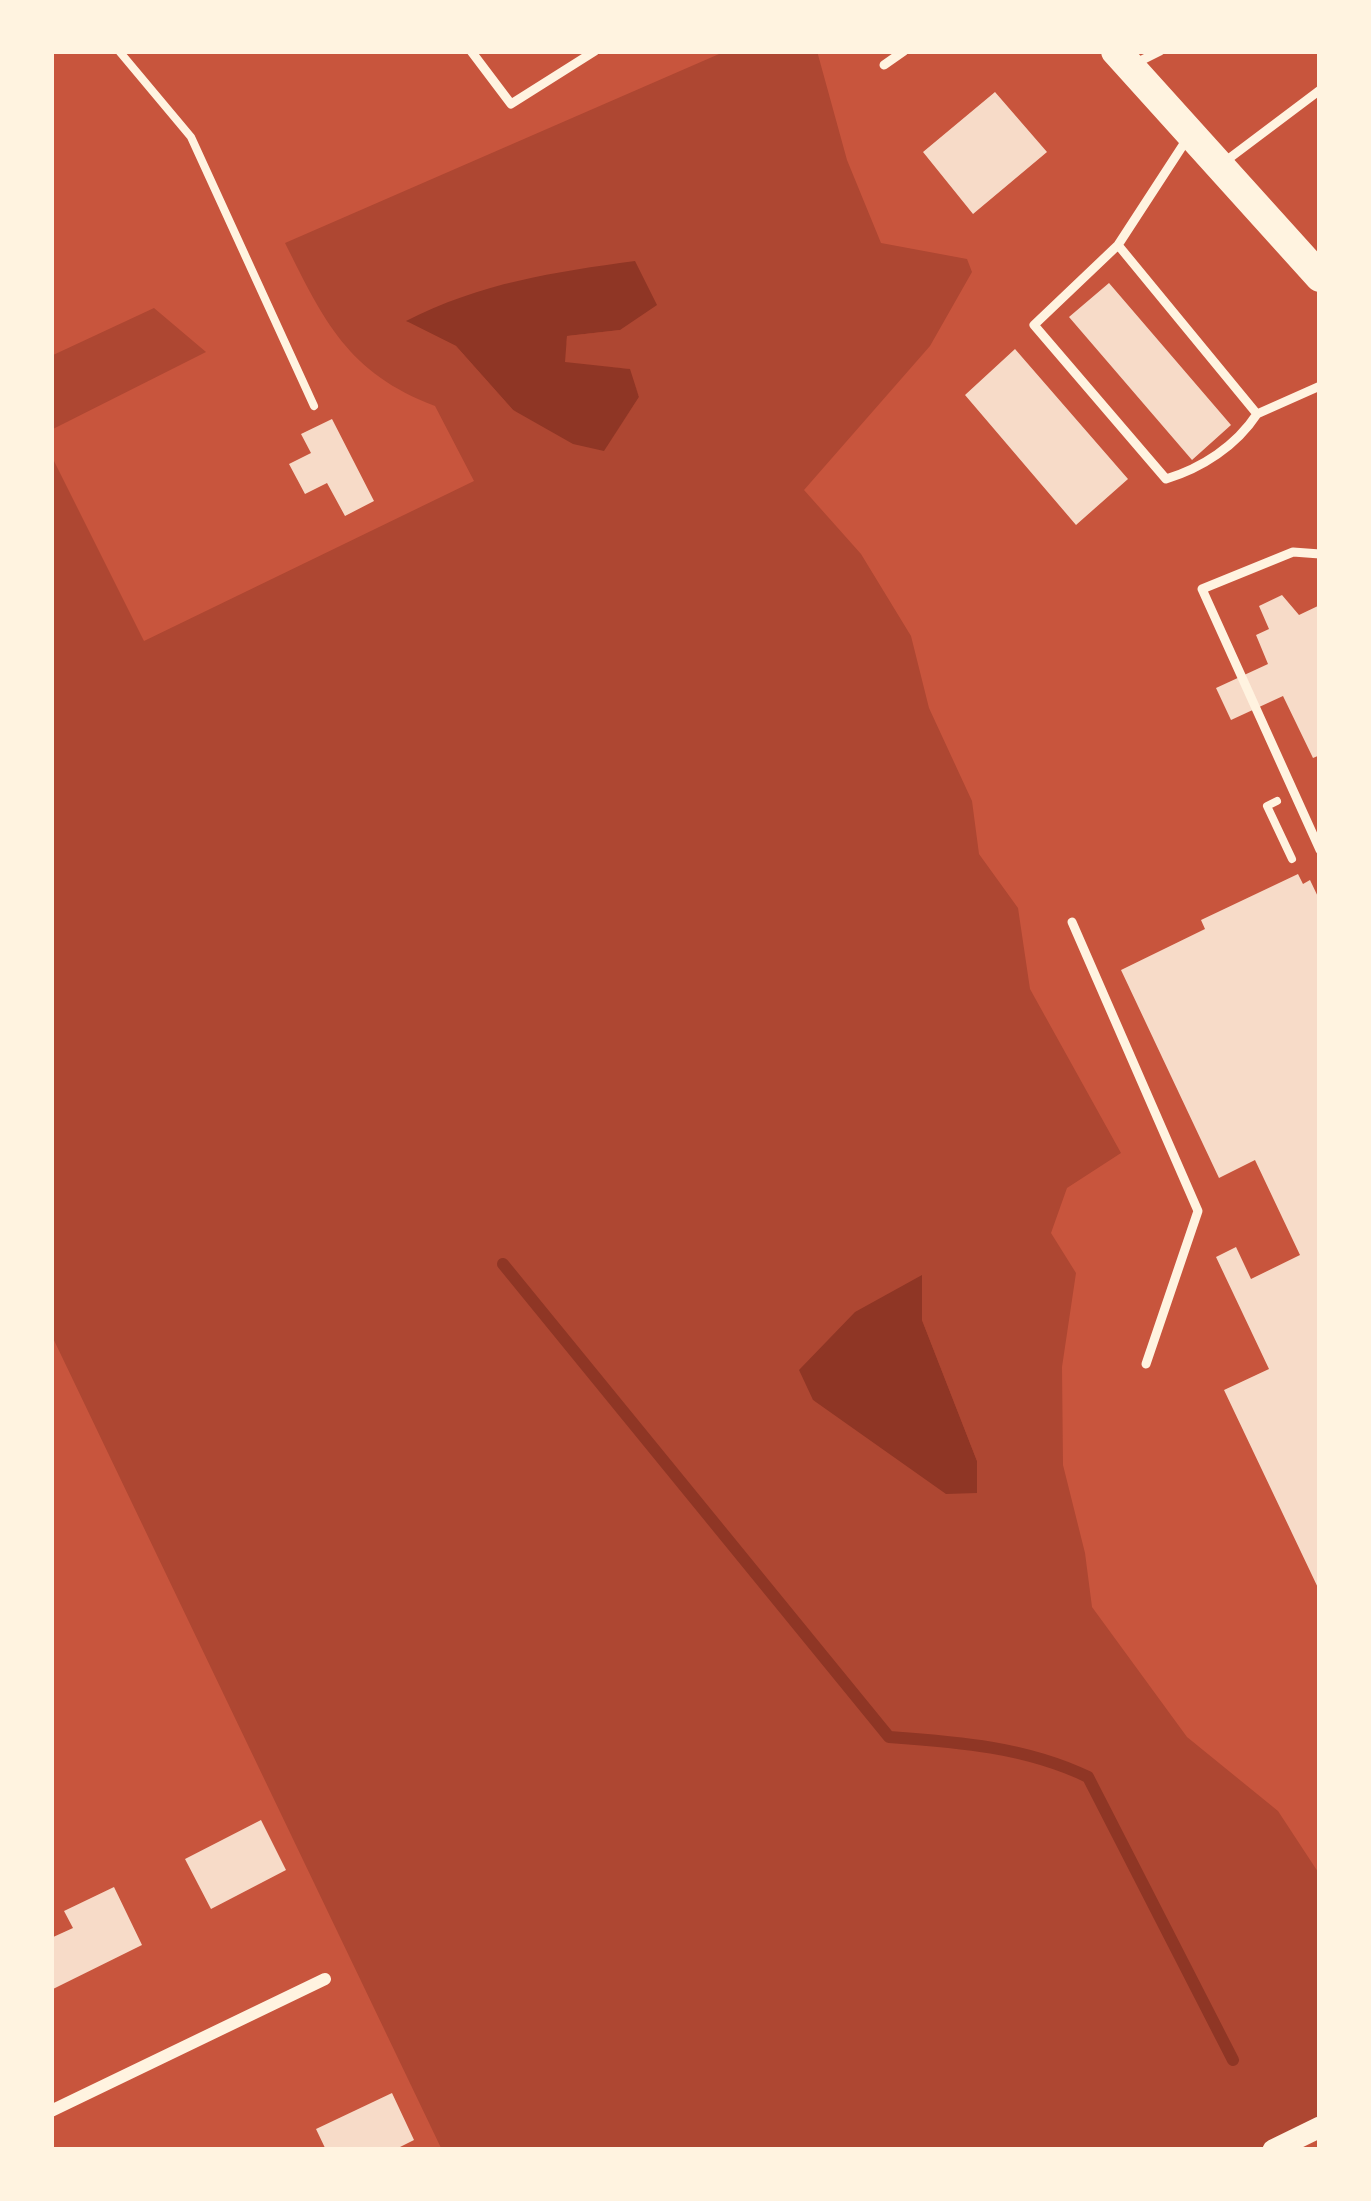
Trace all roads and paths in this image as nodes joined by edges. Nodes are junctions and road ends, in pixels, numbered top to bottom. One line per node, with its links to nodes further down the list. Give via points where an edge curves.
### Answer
1 (119, 51): 14 (path, via 190,136)
2 (472, 51): 3 (lane, via 511,104)
3 (595, 51)
4 (904, 51): 7 (lane)
5 (1160, 51): 6 (lane)
6 (1122, 58): 9 (main road)
7 (884, 65)
8 (1320, 90): 10 (lane)
9 (1190, 134): 10 (main road); 11 (lane)
10 (1218, 166): 12 (main road)
11 (1118, 245): 15 (lane); 15 (lane, via 1034,325 1166,479 1193,471)
12 (1320, 277)
13 (1320, 386): 15 (lane)
14 (314, 406)
15 (1257, 414)
16 (1320, 554): 17 (lane, via 1293,552 1202,590)
17 (1320, 850)
18 (1072, 922): 19 (lane, via 1198,1210)
19 (1146, 1364)
20 (325, 1979): 21 (street)
21 (51, 2111)
22 (1320, 2127): 23 (street)
23 (1273, 2150)

